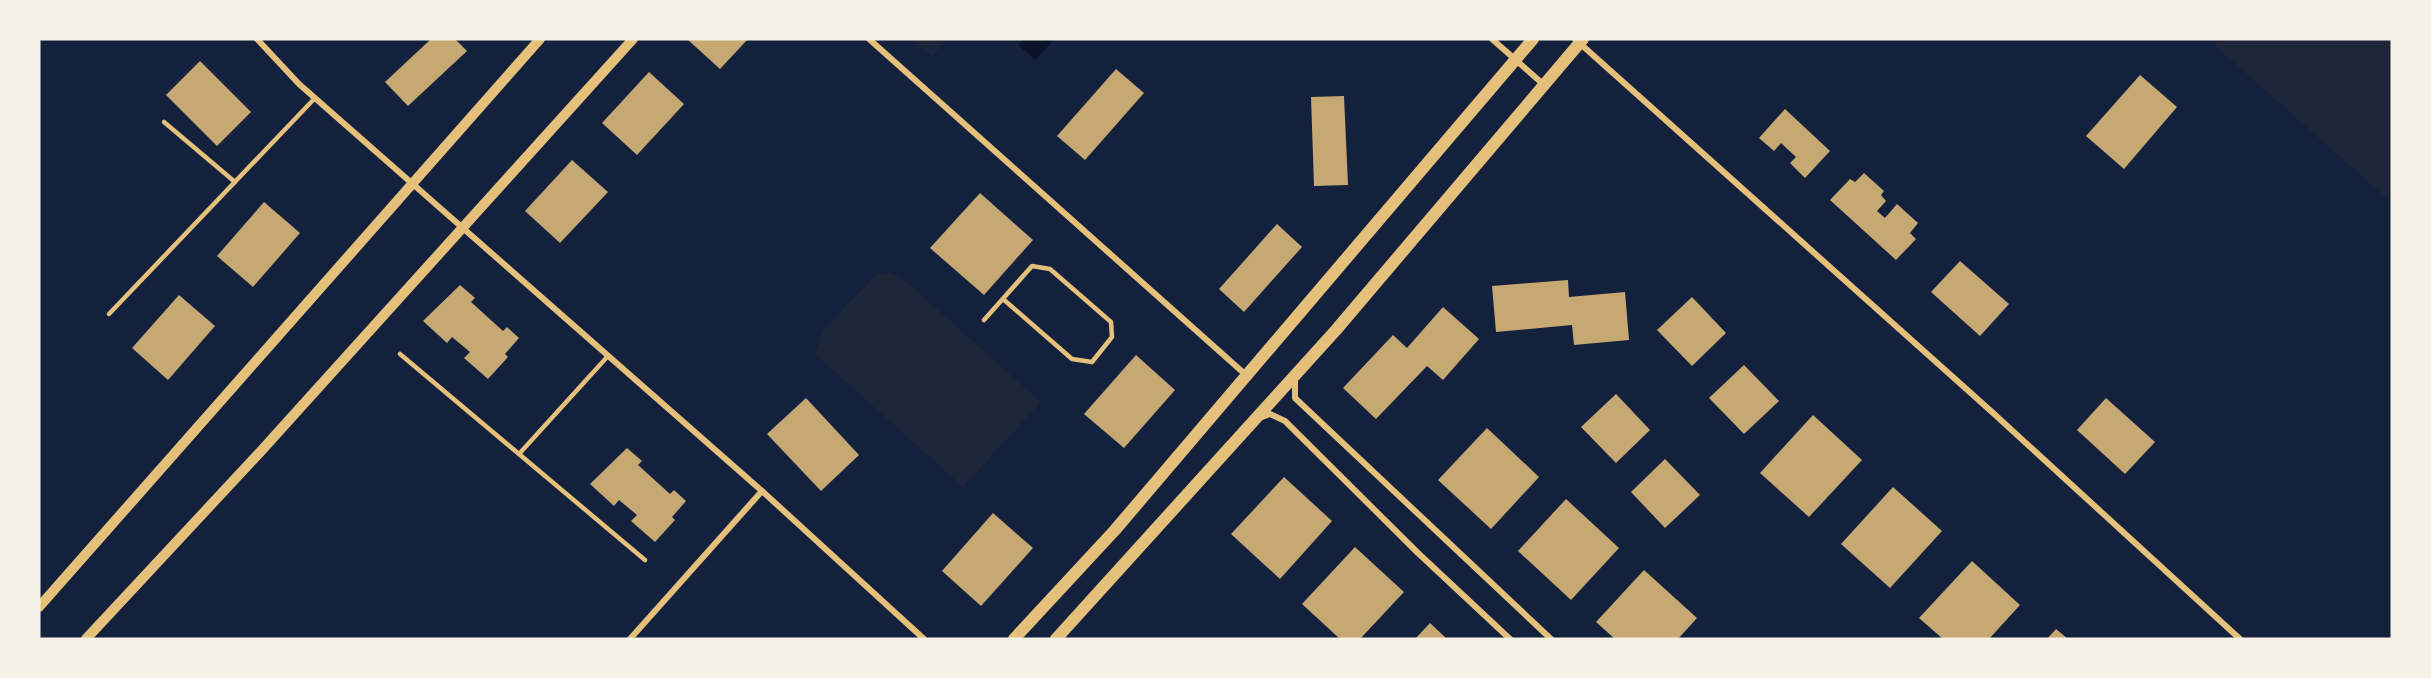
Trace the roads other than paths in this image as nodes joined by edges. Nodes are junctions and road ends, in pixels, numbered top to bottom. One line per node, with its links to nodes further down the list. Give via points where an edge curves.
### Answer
1 (257, 39): 10 (street)
2 (540, 39): 13 (street)
3 (633, 39): 14 (street)
4 (869, 39): 20 (street)
5 (1492, 39): 8 (street)
6 (1533, 39): 8 (main road)
7 (1579, 40): 9 (main road); 34 (street)
8 (1515, 59): 9 (street); 20 (main road)
9 (1543, 84): 21 (main road)
10 (315, 98): 12 (lane); 13 (street)
11 (164, 122): 12 (lane)
12 (235, 182): 16 (lane)
13 (412, 184): 14 (street); 26 (street)
14 (462, 228): 19 (street); 27 (street)
15 (1003, 298): 15 (lane, via 1032,266 1046,267 1112,322 1112,337 1092,362 1072,358); 17 (lane)
16 (109, 314)
17 (984, 320)
18 (400, 354): 23 (lane)
19 (608, 356): 23 (lane); 24 (street)
20 (1246, 375): 30 (main road, via 1115,530)
21 (1295, 375): 22 (main road); 33 (street, via 1295,398)
22 (1255, 419): 31 (main road); 32 (street, via 1270,414 1285,421)
23 (519, 454): 25 (lane)
24 (762, 491): 28 (street); 29 (street)
25 (645, 560)
26 (39, 607)
27 (86, 639)
28 (630, 639)
29 (924, 639)
30 (1014, 639)
31 (1056, 639)
32 (1510, 639)
33 (1551, 639)
34 (2241, 639)

